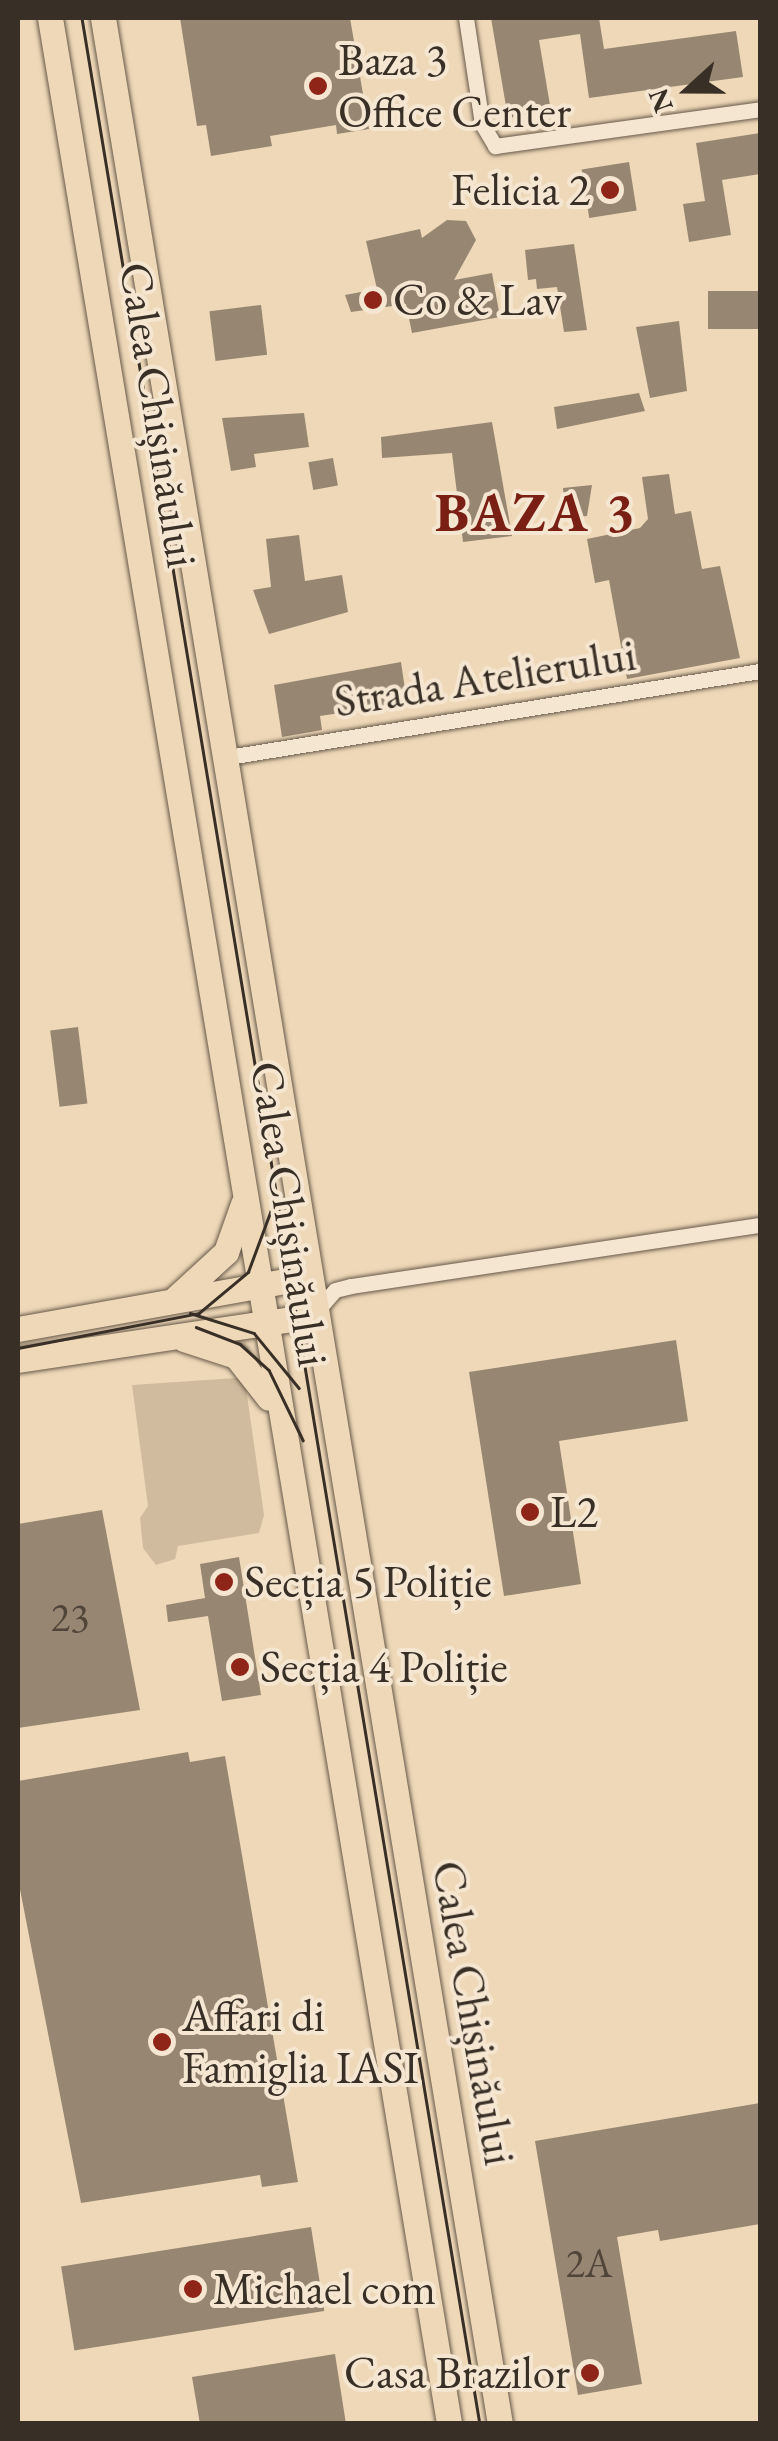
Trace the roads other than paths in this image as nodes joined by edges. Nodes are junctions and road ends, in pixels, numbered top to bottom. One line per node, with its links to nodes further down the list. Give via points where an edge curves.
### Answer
1 (50, 18): 7 (main road, Calea Chișinăului)
2 (103, 18): 6 (main road, Calea Chișinăului)
3 (466, 18): 4 (street, via 482,124 495,146)
4 (760, 109)
5 (760, 670): 6 (street, Strada Atelierului)
6 (222, 758): 9 (main road, Calea Chișinăului)
7 (245, 1199): 10 (main road, Calea Chișinăului); 12 (main road, via 216,1266)
8 (760, 1225): 11 (street)
9 (306, 1277): 10 (main road); 11 (street); 13 (main road, Calea Chișinăului)
10 (258, 1286): 12 (main road); 14 (main road, Calea Chișinăului)
11 (335, 1290): 13 (street)
12 (165, 1303): 15 (main road)
13 (313, 1316): 14 (main road); 20 (main road, Calea Chișinăului)
14 (264, 1323): 16 (main road); 18 (main road, Calea Chișinăului)
15 (18, 1328)
16 (169, 1336): 17 (main road); 18 (main road, via 217,1348 252,1368)
17 (18, 1360)
18 (281, 1430): 19 (main road, Calea Chișinăului)
19 (449, 2424)
20 (500, 2424)

